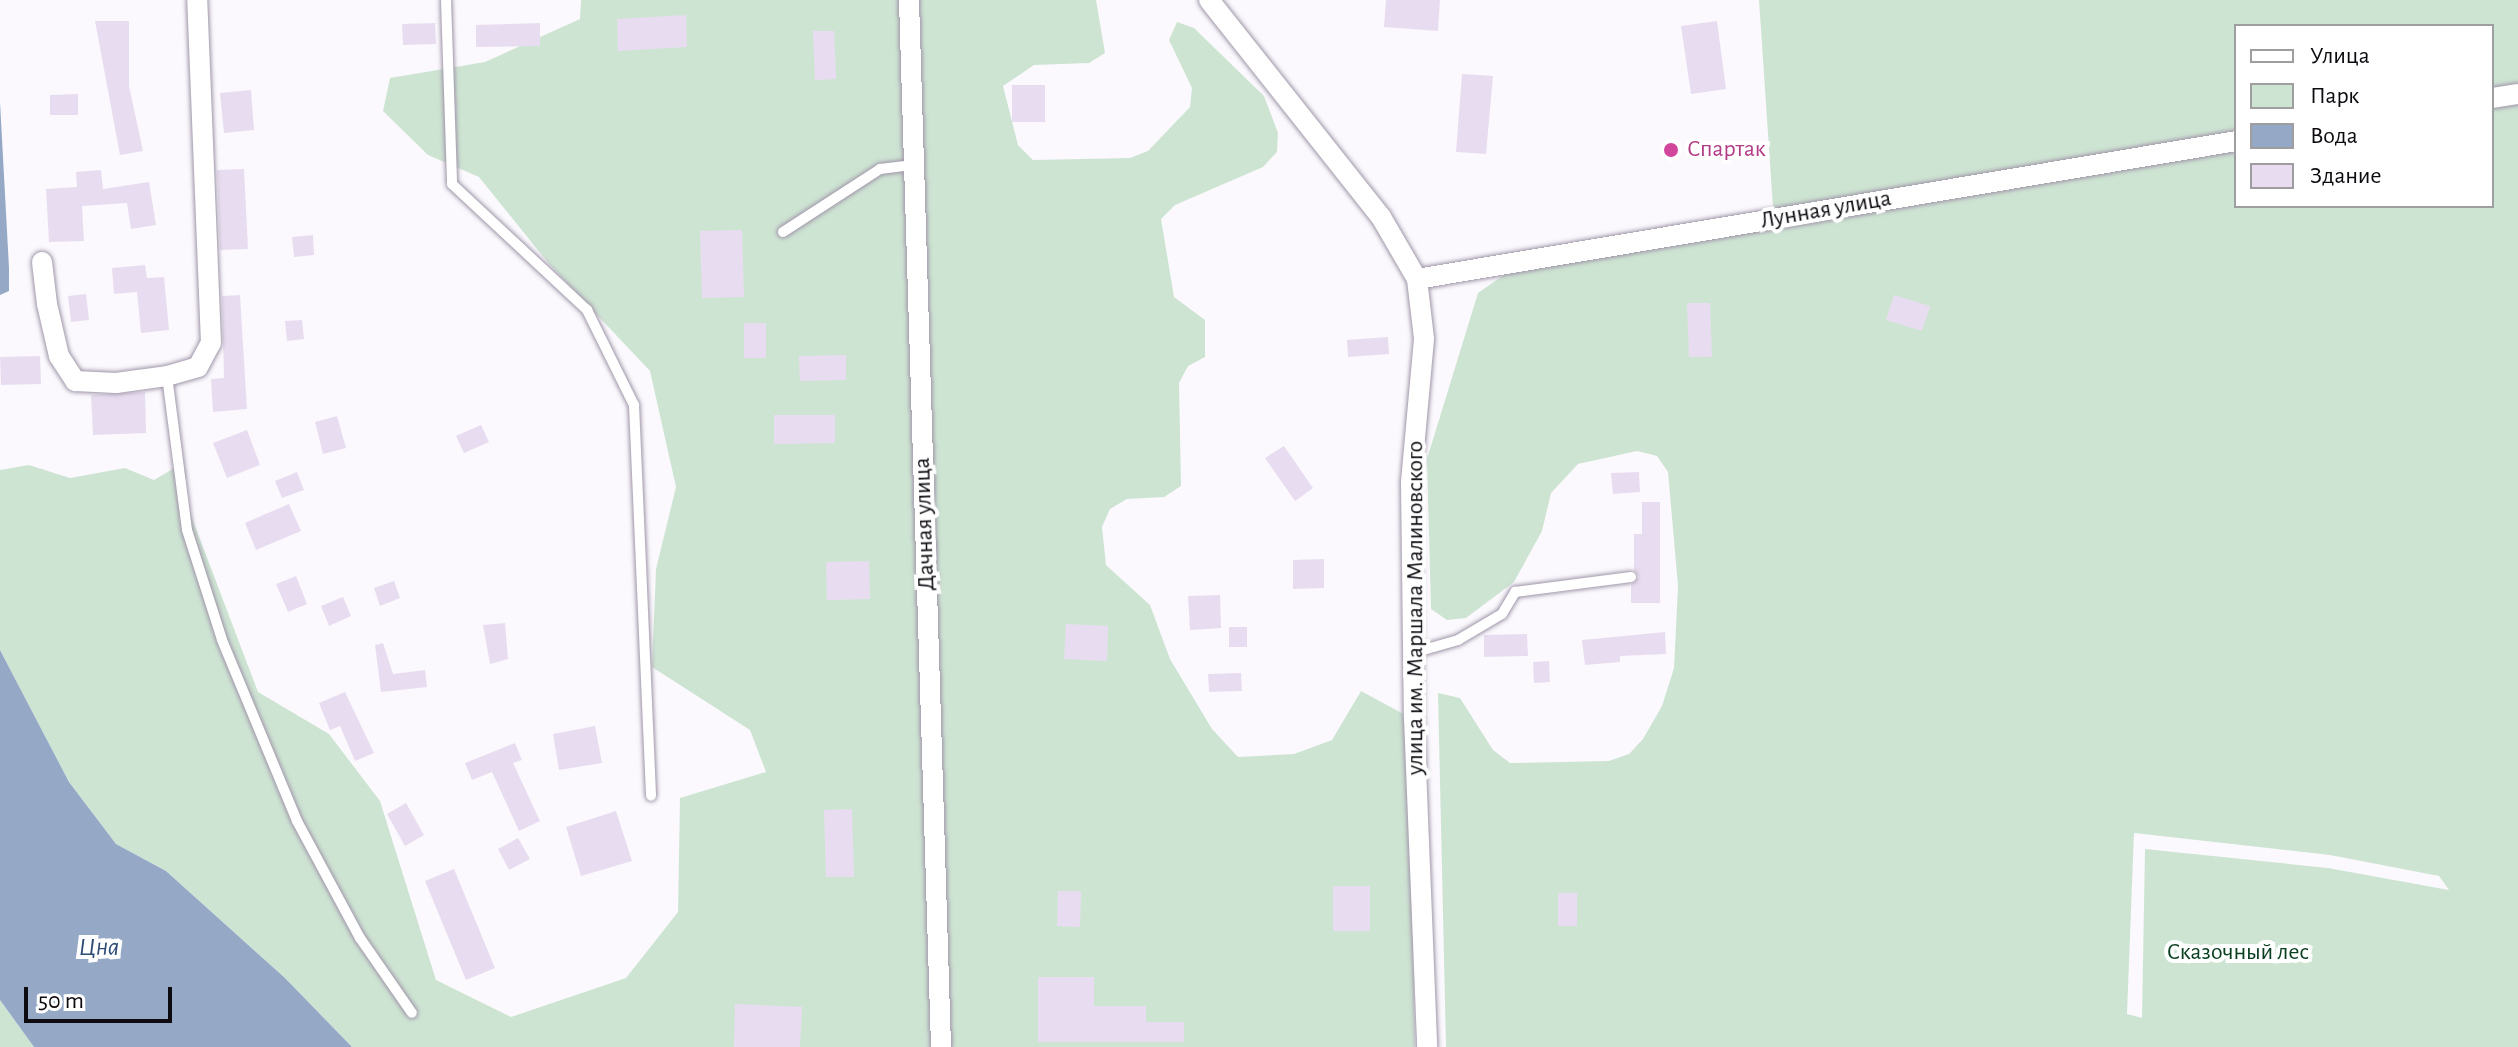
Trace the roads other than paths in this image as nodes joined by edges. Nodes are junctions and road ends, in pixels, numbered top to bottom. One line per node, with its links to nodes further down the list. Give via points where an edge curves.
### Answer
1 (197, 0): 12 (street, via 211,343 198,367)
2 (446, 0): 15 (lane, via 452,184 587,310 634,405)
3 (909, 0): 8 (street, Дачная улица)
4 (1209, 0): 11 (street, улица им. Маршала Малиновского, via 1381,217)
5 (2518, 94): 6 (street)
6 (2494, 98)
7 (2234, 141): 11 (street, Лунная улица)
8 (914, 165): 9 (lane, via 880,169); 17 (street, Дачная улица)
9 (783, 232)
10 (42, 262): 12 (street, via 59,356 75,381 116,383)
11 (1417, 279): 14 (street, улица им. Маршала Малиновского, via 1424,339 1411,482)
12 (167, 376): 16 (lane, via 187,530 222,640 297,821 360,938)
13 (1631, 577): 14 (lane, via 1515,592 1502,614 1458,640)
14 (1413, 653): 18 (street, улица им. Маршала Малиновского)
15 (651, 796)
16 (412, 1013)
17 (941, 1047)
18 (1427, 1047)

